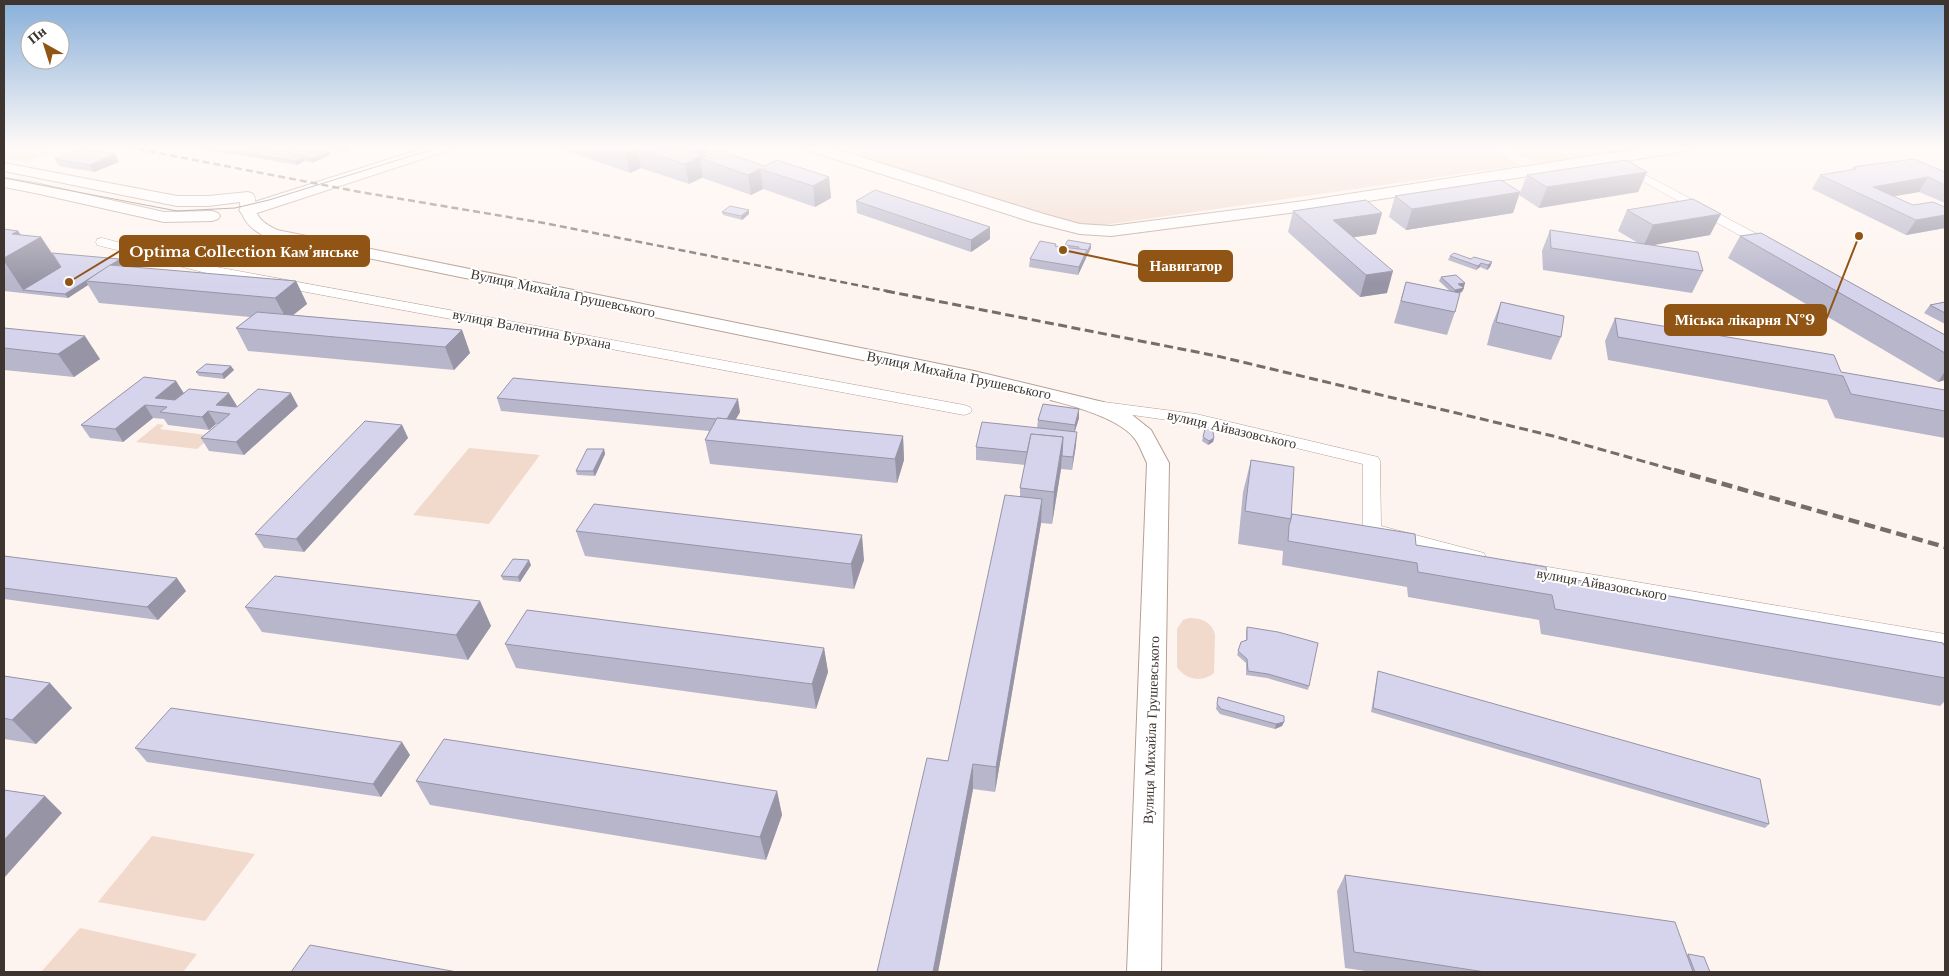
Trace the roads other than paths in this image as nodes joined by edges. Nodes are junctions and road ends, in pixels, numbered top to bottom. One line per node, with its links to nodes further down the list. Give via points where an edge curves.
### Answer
1 (55, 193): 8 (street, via 164,217 213,216)
2 (134, 193): 8 (street, via 177,201)
3 (282, 193): 8 (main road)
4 (287, 193): 8 (main road)
5 (957, 193): 6 (main road, via 1080,229 1111,232)
6 (1390, 193)
7 (1672, 193): 10 (street)
8 (248, 204): 11 (street, Вулиця Михайла Грушевського, via 250,219 272,234 974,377)
9 (102, 242): 12 (street, вулиця Валентина Бурхана, via 210,270)
10 (1780, 252)
11 (1096, 406): 13 (street, вулиця Айвазовського, via 1196,419 1372,461 1372,530 1526,571); 14 (street, Вулиця Михайла Грушевського, via 1124,418 1144,434 1158,463)
12 (964, 410)
13 (1945, 642)
14 (1144, 972)

